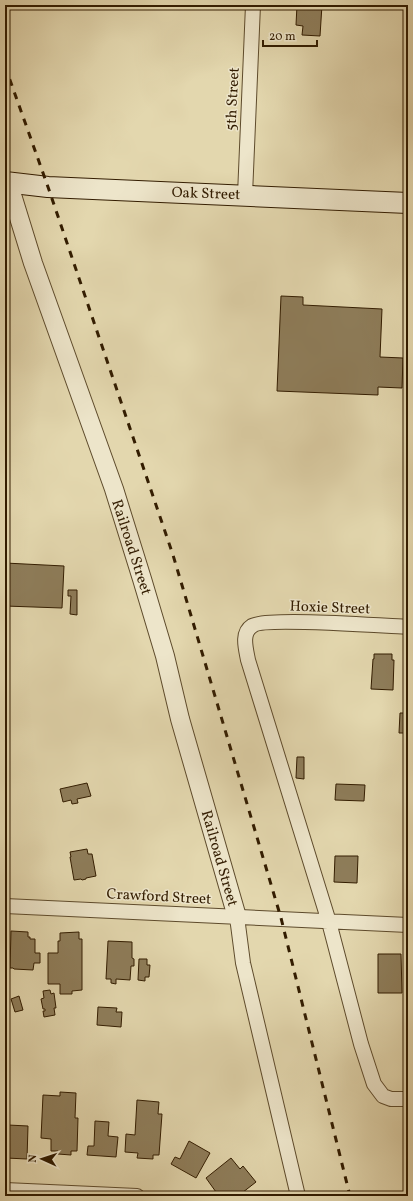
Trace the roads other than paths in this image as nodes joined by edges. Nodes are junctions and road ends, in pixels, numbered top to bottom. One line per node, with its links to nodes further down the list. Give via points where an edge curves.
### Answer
1 (254, 5): 3 (street, 5th Street)
2 (7, 182): 3 (main road, Oak Street, via 48,187); 7 (street, Railroad Street, via 33,263 114,489 145,587)
3 (244, 195): 4 (main road, Oak Street)
4 (408, 203)
5 (408, 627): 8 (street, Hoxie Street, via 285,622 259,623 245,633 248,660)
6 (5, 906): 7 (street, Crawford Street)
7 (237, 917): 8 (street, Crawford Street); 13 (street, via 243,963)
8 (329, 922): 9 (street, Crawford Street); 10 (street, via 374,1084 383,1096)
9 (408, 925)
10 (408, 1099)
11 (5, 1190): 12 (street)
12 (137, 1196)
13 (298, 1196)

